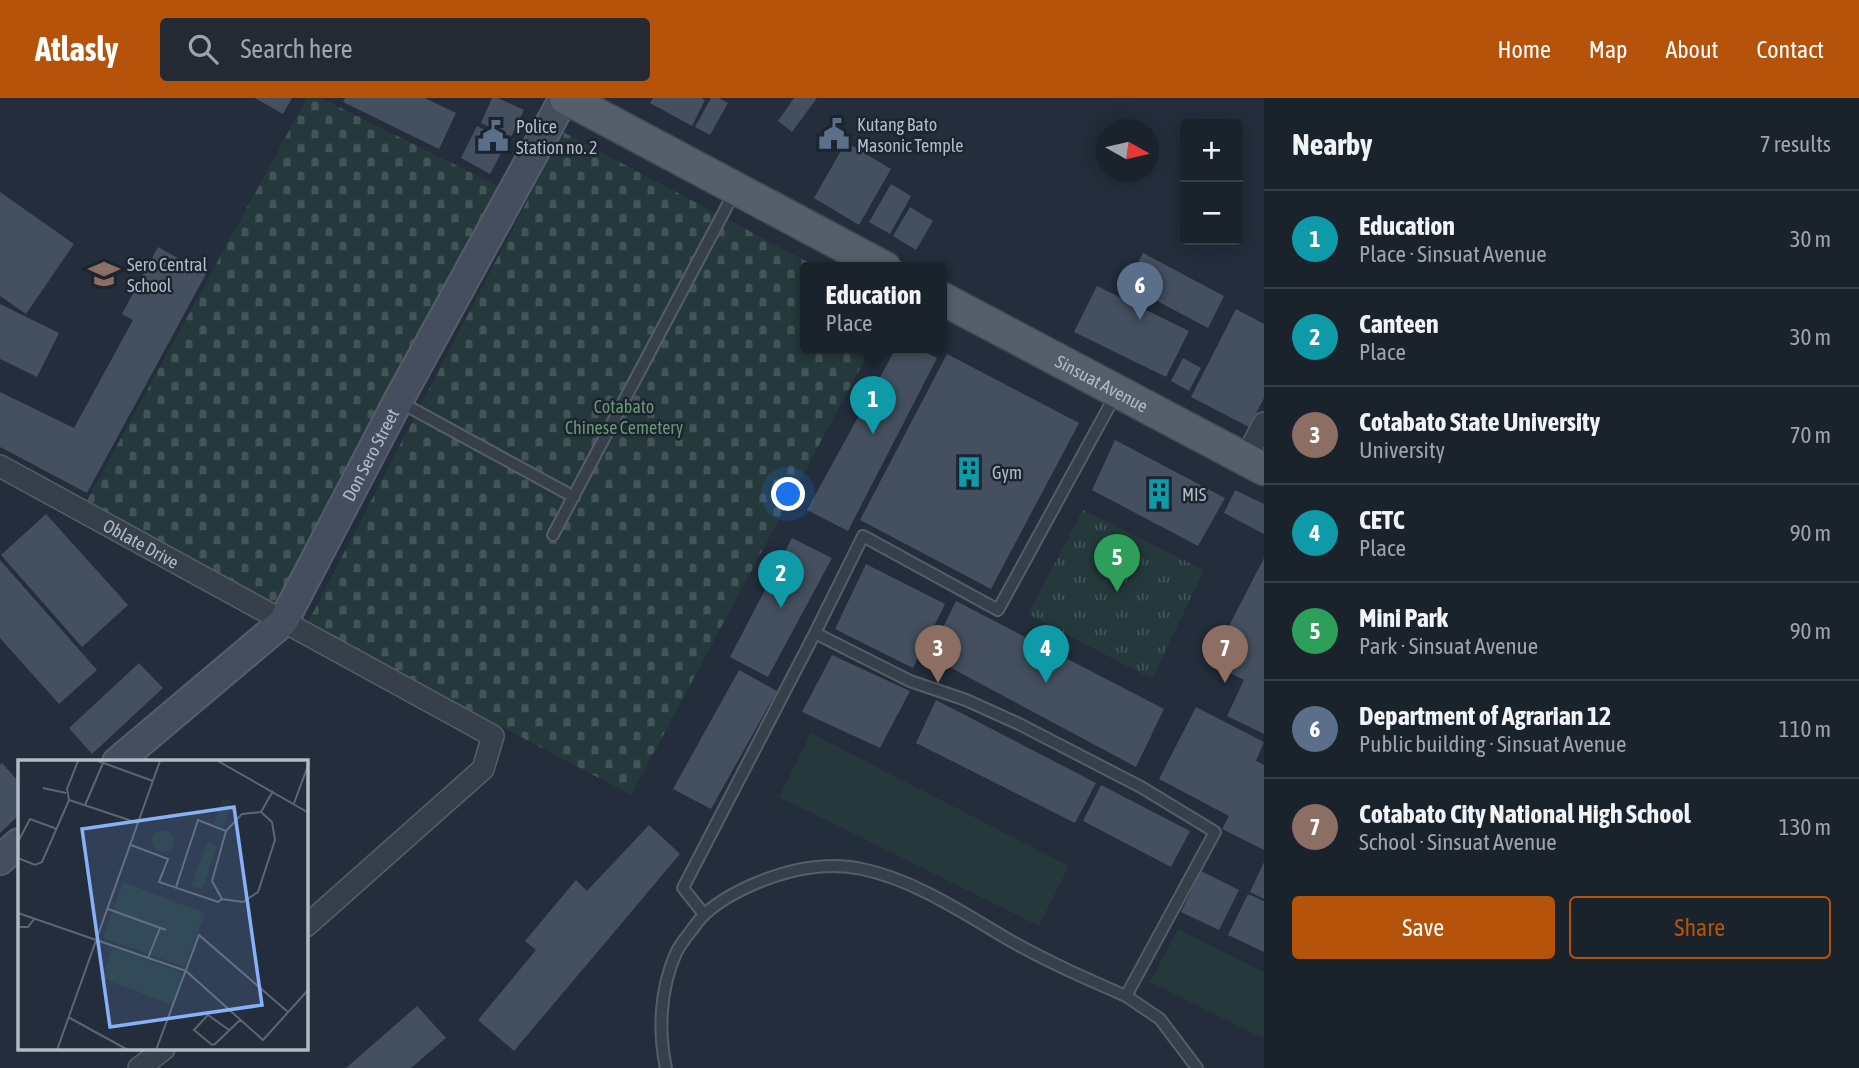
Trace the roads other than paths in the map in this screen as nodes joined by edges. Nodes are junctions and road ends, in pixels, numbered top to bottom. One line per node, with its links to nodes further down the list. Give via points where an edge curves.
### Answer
1 (565, 98): 2 (main road); 6 (main road, Don Sero Street)
2 (736, 188): 3 (main road); 10 (lane)
3 (874, 262)
4 (947, 301): 5 (main road, Sinsuat Avenue)
5 (1117, 392): 8 (main road, Sinsuat Avenue); 13 (lane, via 998,610 863,536)
6 (398, 401): 10 (lane); 12 (main road, Don Sero Street)
7 (1264, 423): 8 (street)
8 (1255, 464)
9 (0, 466): 12 (street, Oblate Drive)
10 (574, 496): 11 (lane)
11 (553, 536)
12 (283, 622): 14 (main road, Don Sero Street); 18 (street, Oblate Drive, via 493,736 483,769)
13 (816, 633): 17 (lane, via 683,888); 19 (lane, via 911,681 1019,724 1141,787 1215,832)
14 (119, 760)
15 (18, 845): 16 (main road)
16 (0, 860)
17 (703, 913): 19 (lane, via 781,873 823,866 862,868 930,896 1065,970); 22 (lane, via 676,953 663,995 661,1043)
18 (308, 924)
19 (1126, 996): 23 (lane, via 1160,1019)
20 (161, 1051): 21 (street)
21 (139, 1068)
22 (667, 1068)
23 (1197, 1068)

